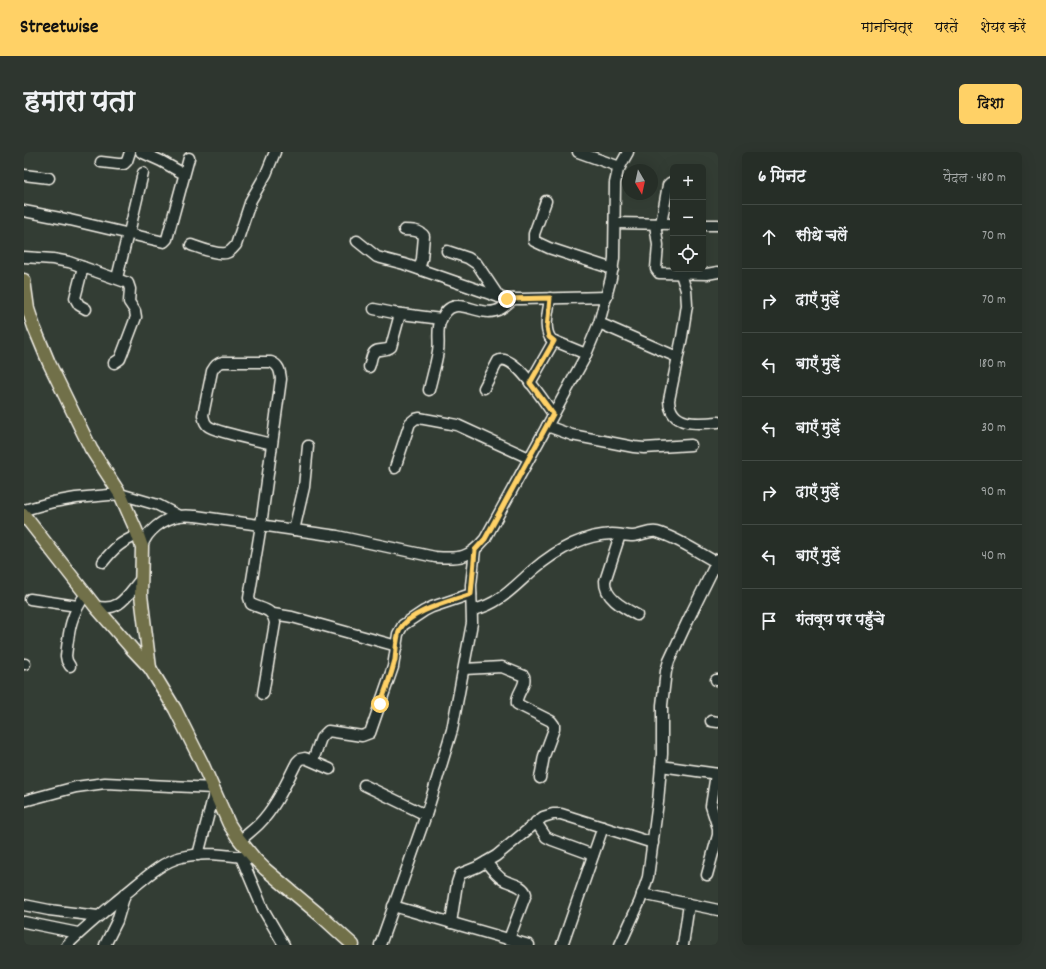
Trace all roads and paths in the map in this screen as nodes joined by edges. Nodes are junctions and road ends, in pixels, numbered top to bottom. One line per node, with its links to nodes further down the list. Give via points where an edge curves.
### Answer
1 (130, 152): 7 (street, via 124,164)
2 (141, 152): 11 (street)
3 (275, 152): 24 (street, via 251,200 236,245 225,253)
4 (578, 152): 8 (street)
5 (628, 152): 8 (street)
6 (189, 158): 11 (street)
7 (102, 162)
8 (620, 167): 16 (street, via 615,183)
9 (143, 173): 22 (street)
10 (24, 174): 12 (street)
11 (184, 174): 22 (street, via 166,241 161,242)
12 (49, 178)
13 (670, 183): 17 (street)
14 (546, 202): 29 (street, via 534,234 534,241)
15 (24, 211): 22 (street)
16 (615, 223): 17 (street); 29 (street)
17 (658, 224): 18 (street); 31 (street, via 657,272)
18 (670, 224)
19 (706, 225): 20 (street)
20 (718, 225)
21 (404, 230): 28 (street, via 422,233 424,236)
22 (129, 233): 32 (street)
23 (356, 241): 28 (street, via 372,255)
24 (190, 245)
25 (447, 251): 34 (street, via 477,264)
26 (24, 257): 27 (street, via 53,259)
27 (83, 267): 32 (street); 38 (street, via 76,298 79,305)
28 (419, 269): 34 (street)
29 (613, 269): 36 (street)
30 (718, 272): 31 (street)
31 (681, 274): 46 (street, via 687,305)
32 (117, 278): 47 (street, via 130,284 129,302 136,315 120,359)
33 (24, 280): 41 (main road)
34 (499, 297): 37 (street)
35 (550, 298): 36 (street); 37 (street); 44 (street, via 547,328 549,337)
36 (606, 298): 43 (street)
37 (513, 299): 42 (street, via 492,312 461,306 452,307)
38 (86, 309)
39 (374, 309): 40 (street)
40 (400, 314): 42 (street); 48 (street, via 391,347 376,351)
41 (27, 318): 60 (main road, via 91,449)
42 (441, 319): 51 (street, via 438,351)
43 (598, 323): 45 (street); 46 (street)
44 (554, 341): 45 (street); 49 (street)
45 (586, 354): 52 (street)
46 (677, 357): 53 (street, via 668,400 672,414 689,422)
47 (114, 363)
48 (369, 367)
49 (530, 383): 50 (street, via 515,366 502,359 498,361); 52 (street)
50 (484, 388)
51 (429, 390)
52 (553, 414): 54 (street)
53 (718, 422)
54 (547, 426): 56 (street, via 572,435 634,447); 58 (street)
55 (272, 444): 55 (street, via 207,426 203,415 212,371 218,363 271,362 279,368 281,379); 64 (street)
56 (690, 445)
57 (308, 446): 65 (street, via 304,487)
58 (529, 458): 59 (street, via 457,425 419,418 410,424); 68 (street, via 485,539)
59 (395, 468)
60 (120, 494): 61 (street, via 76,498); 63 (street, via 158,505); 67 (main road)
61 (24, 510)
62 (24, 515): 72 (main road)
63 (179, 516): 64 (street); 67 (street, via 163,522 144,541)
64 (262, 525): 65 (street); 78 (street, via 250,602)
65 (294, 530): 68 (street, via 337,536 435,557 462,557)
66 (620, 535): 69 (street, via 635,536 656,532); 77 (street, via 599,536 560,551 534,569 500,599); 79 (street, via 604,586 607,593 618,603)
67 (140, 541): 70 (street, via 116,546); 71 (main road)
68 (475, 550): 73 (street)
69 (717, 561): 86 (street, via 668,661 662,705)
70 (103, 562)
71 (141, 579): 76 (street, via 125,600 116,606); 82 (main road)
72 (86, 594): 75 (street); 76 (main road)
73 (471, 594): 77 (street); 80 (street, via 432,607 414,617 400,630)
74 (30, 599): 75 (street)
75 (77, 606): 81 (street, via 70,624 66,656)
76 (95, 606): 82 (main road)
77 (473, 610): 83 (street)
78 (273, 614): 80 (street); 84 (street, via 275,630)
79 (638, 615)
80 (397, 646): 85 (street, via 393,667 370,733 362,736 328,731 321,738)
81 (70, 666)
82 (150, 668): 91 (main road, via 175,709)
83 (464, 669): 89 (street, via 502,667 524,676 525,681 517,704 554,725); 93 (street, via 450,737)
84 (263, 694)
85 (313, 760): 87 (street); 96 (street, via 305,758 297,762 269,812 260,824)
86 (661, 766): 88 (street); 97 (street)
87 (330, 769)
88 (717, 774): 103 (street, via 711,806 718,835)
89 (540, 778)
90 (364, 785): 93 (street)
91 (215, 789): 92 (street, via 105,783 76,787); 96 (main road, via 227,819); 98 (street)
92 (24, 801)
93 (426, 815): 108 (street)
94 (536, 822): 95 (street, via 547,814 561,814); 99 (street, via 552,840); 102 (street)
95 (603, 827): 97 (street); 99 (street)
96 (240, 840): 101 (main road)
97 (653, 843): 105 (street, via 648,877)
98 (198, 855): 100 (street); 104 (street, via 171,861)
99 (593, 855): 121 (street)
100 (241, 857): 101 (street); 117 (street, via 263,909)
101 (255, 859): 118 (main road)
102 (486, 862): 112 (street, via 460,874); 114 (street, via 494,873 522,888 526,894)
103 (707, 875)
104 (125, 894): 110 (street); 116 (street, via 117,921)
105 (642, 894): 106 (street); 122 (street)
106 (689, 904): 109 (street); 123 (street)
107 (24, 905): 110 (street)
108 (393, 906): 112 (street); 119 (street)
109 (718, 910)
110 (98, 916): 113 (street)
111 (24, 922): 113 (street)
112 (451, 922): 114 (street)
113 (78, 934): 115 (street)
114 (515, 942): 120 (street)
115 (67, 945)
116 (105, 945)
117 (284, 945)
118 (353, 945)
119 (380, 945)
120 (529, 945)
121 (562, 945)
122 (620, 945)
123 (683, 945)

